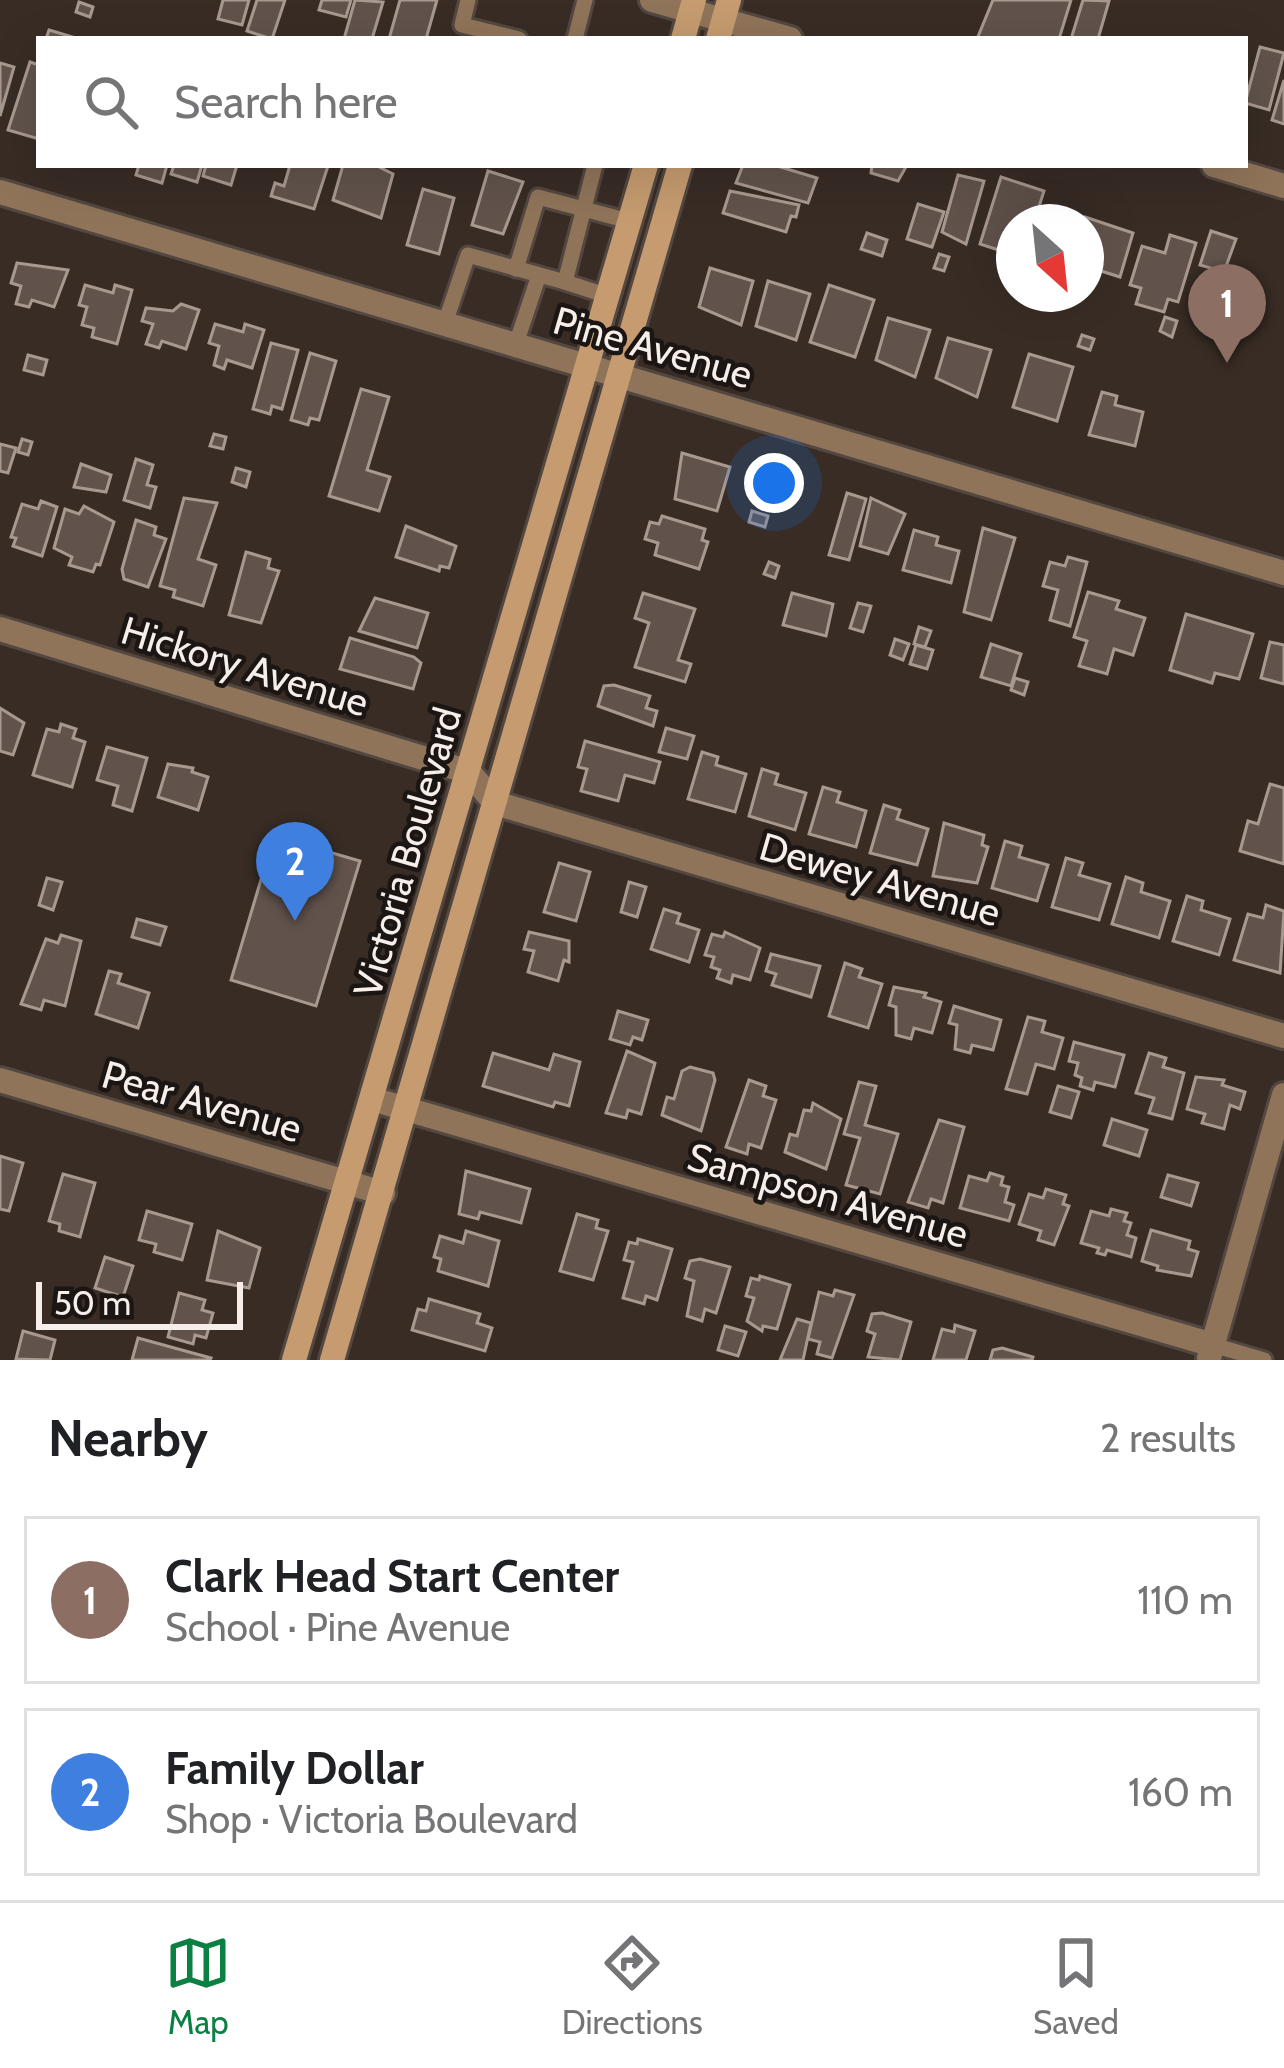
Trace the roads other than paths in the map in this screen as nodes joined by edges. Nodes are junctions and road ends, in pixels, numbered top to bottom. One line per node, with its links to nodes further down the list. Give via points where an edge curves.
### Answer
1 (468, 0): 6 (lane, via 462,25)
2 (585, 0): 7 (lane)
3 (652, 0): 4 (street)
4 (693, 5): 5 (street); 8 (main road)
5 (724, 20): 9 (street)
6 (506, 36)
7 (575, 36)
8 (684, 36)
9 (780, 36)
10 (594, 168): 16 (lane)
11 (645, 168): 17 (main road, Victoria Boulevard)
12 (679, 168): 25 (main road, Victoria Boulevard)
13 (1224, 168): 14 (street)
14 (1284, 186)
15 (0, 191): 22 (street, Pine Avenue)
16 (584, 208): 17 (lane); 18 (lane, via 538,197); 20 (lane)
17 (629, 221): 21 (main road, Victoria Boulevard)
18 (516, 268): 19 (lane); 22 (lane, via 468,255)
19 (539, 275): 20 (lane); 23 (lane)
20 (565, 283): 21 (lane)
21 (608, 296): 24 (main road, Victoria Boulevard)
22 (445, 323): 23 (street, Pine Avenue)
23 (516, 344): 24 (street, Pine Avenue)
24 (588, 364): 25 (street, Pine Avenue); 28 (main road, Victoria Boulevard)
25 (618, 373): 26 (street, Pine Avenue); 29 (main road, Victoria Boulevard)
26 (1284, 573)
27 (0, 629): 28 (street, Hickory Avenue)
28 (469, 772): 29 (street); 33 (main road, Victoria Boulevard)
29 (495, 803): 30 (street, Dewey Avenue); 34 (main road, Victoria Boulevard)
30 (1284, 1036)
31 (0, 1080): 35 (street, Pear Avenue)
32 (1284, 1095): 37 (street)
33 (372, 1099): 34 (street, Sampson Avenue); 35 (main road, Victoria Boulevard)
34 (407, 1109): 36 (main road, Victoria Boulevard); 37 (street, Sampson Avenue)
35 (347, 1181): 36 (street, Pear Avenue); 38 (main road, Victoria Boulevard)
36 (383, 1193): 39 (main road, Victoria Boulevard)
37 (1211, 1352): 40 (lane, Sampson Avenue)
38 (294, 1360)
39 (332, 1360)
40 (1264, 1360)

